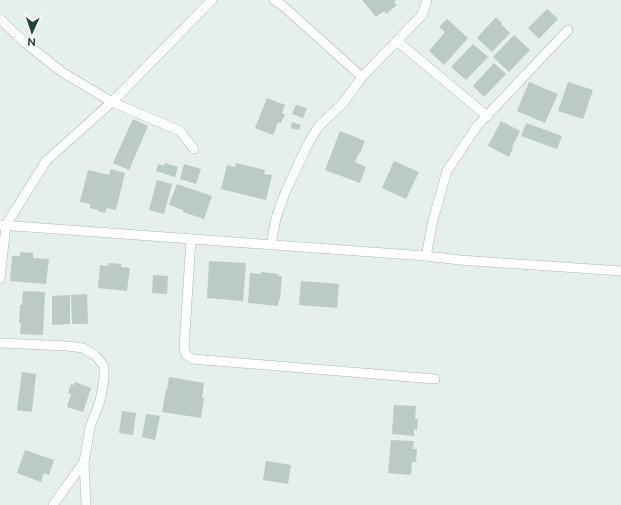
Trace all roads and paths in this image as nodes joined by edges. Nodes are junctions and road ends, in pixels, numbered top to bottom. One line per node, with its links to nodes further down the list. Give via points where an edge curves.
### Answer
1 (212, 0): 8 (street)
2 (274, 0): 7 (street)
3 (427, 0): 6 (street, via 422,15)
4 (0, 19): 8 (street, via 62,72)
5 (568, 30): 9 (street)
6 (397, 41): 7 (street); 9 (street)
7 (362, 77): 13 (street, via 343,103 318,127 308,144 285,193 276,218)
8 (112, 102): 10 (street, via 180,131); 11 (street, via 46,161)
9 (487, 116): 14 (street, via 477,126 447,171)
10 (194, 149)
11 (3, 225): 12 (street); 16 (street)
12 (191, 239): 13 (street); 18 (street, via 184,348 192,359)
13 (271, 245): 14 (street)
14 (426, 256): 15 (street)
15 (621, 271)
16 (0, 279)
17 (0, 344): 19 (street, via 83,348 95,355 104,366 100,401 90,427)
18 (435, 380)
19 (84, 462): 20 (street); 21 (street)
20 (53, 505)
21 (86, 505)

